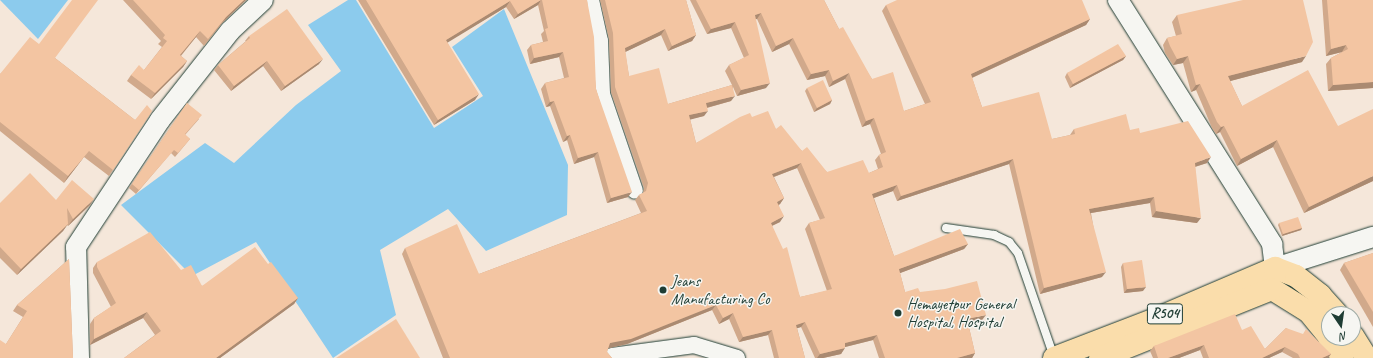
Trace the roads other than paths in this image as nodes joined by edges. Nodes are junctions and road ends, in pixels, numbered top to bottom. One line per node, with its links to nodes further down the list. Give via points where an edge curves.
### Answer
1 (263, 0): 13 (street, via 230,31 160,120 76,247)
2 (591, 0): 4 (street, via 600,41 602,94)
3 (1118, 0): 7 (street, via 1272,244)
4 (635, 191)
5 (946, 228): 15 (lane, via 994,235 1009,242 1018,253)
6 (1373, 237): 7 (street)
7 (1284, 272): 8 (main road, via 1320,295); 9 (main road); 15 (main road, R504); 16 (main road, R504)
8 (1330, 306)
9 (1321, 328)
10 (1335, 346): 17 (main road)
11 (1359, 346): 18 (main road)
12 (612, 356): 14 (street, via 694,346)
13 (79, 358)
14 (737, 358)
15 (1054, 358)
16 (1100, 358)
17 (1343, 358)
18 (1366, 358)

